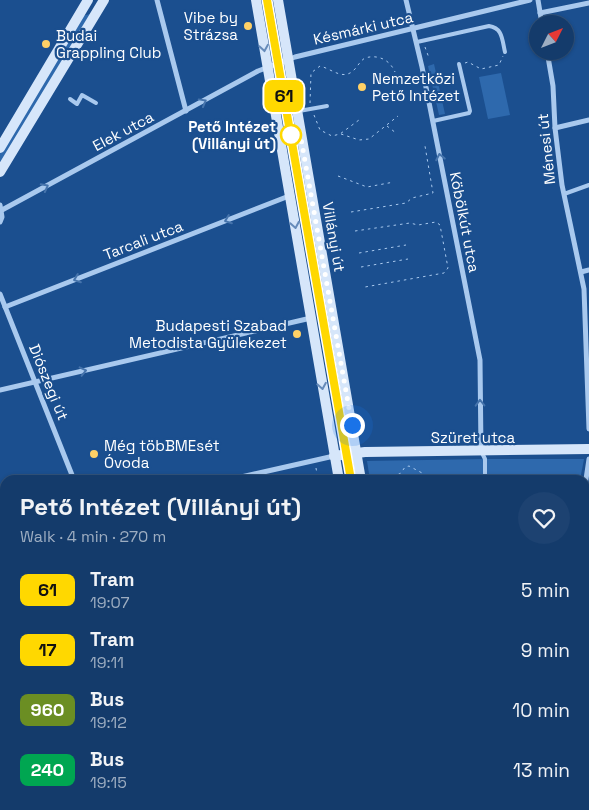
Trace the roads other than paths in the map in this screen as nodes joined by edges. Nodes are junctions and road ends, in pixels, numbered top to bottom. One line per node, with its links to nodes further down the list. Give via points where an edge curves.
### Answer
1 (88, 0): 26 (street)
2 (104, 0): 27 (street, via 54,90)
3 (157, 0): 21 (street)
4 (256, 0): 17 (street, one-way to 17)
5 (278, 0): 14 (street, Villányi út)
6 (406, 0): 11 (street, Köbölkút utca)
7 (530, 0): 11 (street, Késmárki utca)
8 (538, 0): 10 (street)
9 (589, 3): 10 (street)
10 (540, 13)
11 (414, 28): 12 (street, Köbölkút utca); 14 (street, Késmárki utca)
12 (417, 42): 13 (lane, via 489,26 501,32); 24 (street, Köbölkút utca)
13 (505, 52)
14 (288, 59): 17 (street, Késmárki utca); 22 (street, Villányi út)
15 (549, 60): 25 (street, Ménesi út)
16 (459, 64): 24 (lane, via 470,111)
17 (267, 67): 21 (street, Elek utca, one-way to 17); 30 (street)
18 (70, 99): 19 (lane, via 77,104 82,95)
19 (96, 103)
20 (327, 106): 22 (lane)
21 (186, 111): 31 (street, Elek utca, one-way to 21)
22 (297, 111): 44 (street, Villányi út)
23 (589, 120): 25 (street)
24 (433, 121): 43 (street, Köbölkút utca, one-way to 24, via 480,360)
25 (555, 128): 29 (street, Ménesi út)
26 (0, 148)
27 (0, 172)
28 (589, 185): 29 (lane)
29 (564, 194): 34 (street, Ménesi út)
30 (290, 196): 36 (street, Tarcali utca, one-way to 36); 37 (street, one-way to 37)
31 (1, 208): 32 (street, Elek utca)
32 (0, 222)
33 (589, 270): 34 (street)
34 (581, 272): 38 (street, Ménesi út)
35 (0, 294): 36 (street, Diószegi út)
36 (6, 308): 39 (street, Diószegi út)
37 (311, 318): 39 (street, one-way to 37); 45 (street, one-way to 45)
38 (587, 363): 41 (street, Ménesi út)
39 (35, 382): 40 (street); 47 (street, Diószegi út)
40 (0, 390)
41 (589, 429)
42 (589, 449): 43 (street, Szüret utca)
43 (481, 452): 44 (street, Szüret utca); 51 (lane, via 485,459)
44 (357, 453): 45 (street, Szüret utca); 50 (street, Villányi út)
45 (334, 456): 48 (street); 49 (street)
46 (589, 461): 52 (street)
47 (72, 475)
48 (250, 475)
49 (338, 475)
50 (360, 475)
51 (485, 475)
52 (587, 475)

